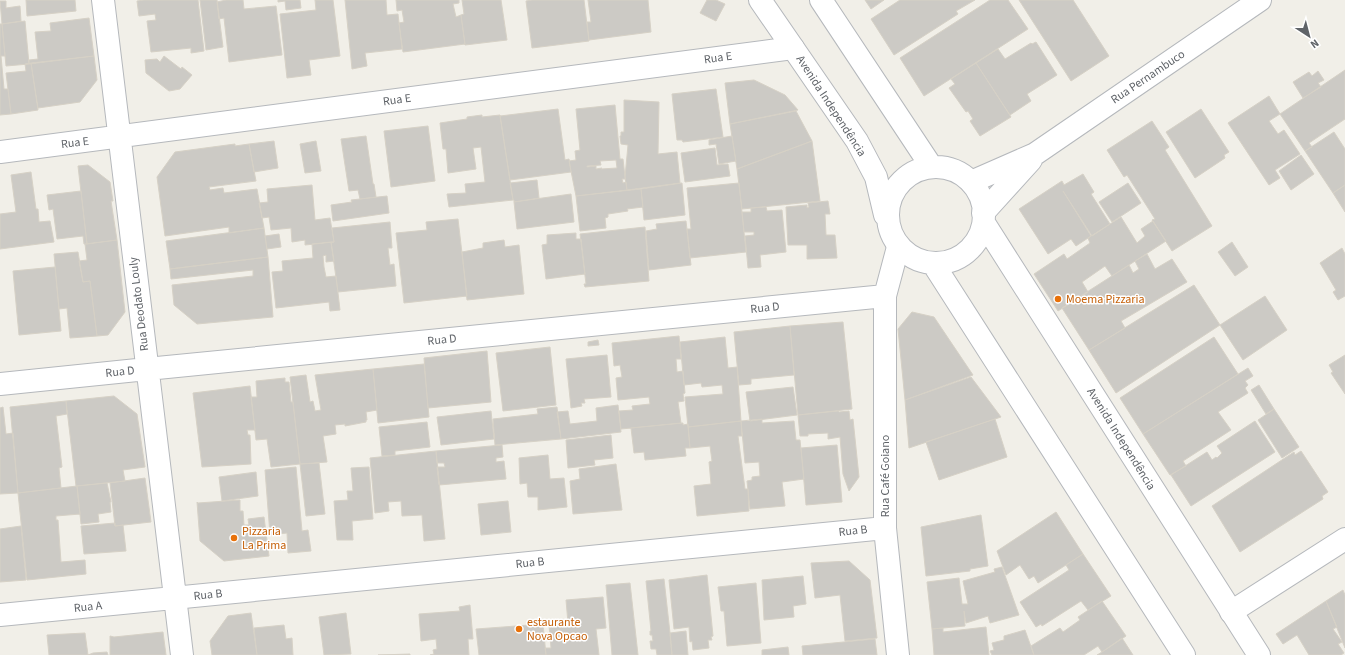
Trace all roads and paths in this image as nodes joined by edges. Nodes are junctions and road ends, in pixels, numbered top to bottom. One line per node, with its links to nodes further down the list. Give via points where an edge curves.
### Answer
1 (102, 0): 6 (street, Rua Deodato Louly)
2 (760, 0): 5 (street, Avenida Independência)
3 (821, 0): 9 (street)
4 (1260, 0): 8 (street, Rua Pernambuco)
5 (793, 48): 6 (street, Rua E); 12 (street, Avenida Independência, via 857,141 876,177)
6 (119, 137): 7 (street, Rua E); 16 (street, Rua Deodato Louly)
7 (0, 152)
8 (1036, 154): 10 (street, Rua Pernambuco); 11 (street, Rua Pernambuco)
9 (931, 166): 10 (street, via 953,170); 12 (street, via 908,175 895,190 891,195)
10 (971, 182): 11 (street, via 982,201)
11 (983, 218): 14 (street, via 974,244 957,260); 21 (street, Avenida Independência)
12 (887, 219): 13 (street)
13 (898, 247): 14 (street, via 914,260); 15 (street, Rua Café Goiano)
14 (934, 265): 25 (street)
15 (885, 296): 16 (street, Rua D); 18 (street, Rua Café Goiano)
16 (147, 369): 17 (street, Rua D); 20 (street, Rua Deodato Louly)
17 (0, 384)
18 (886, 528): 20 (street, Rua B); 24 (street, Rua Café Goiano)
19 (1345, 539): 21 (street)
20 (175, 598): 22 (street, Rua A); 23 (street, Rua Deodato Louly)
21 (1231, 612): 26 (street, Avenida Independência)
22 (0, 615)
23 (182, 655)
24 (898, 655)
25 (1184, 655)
26 (1259, 655)

